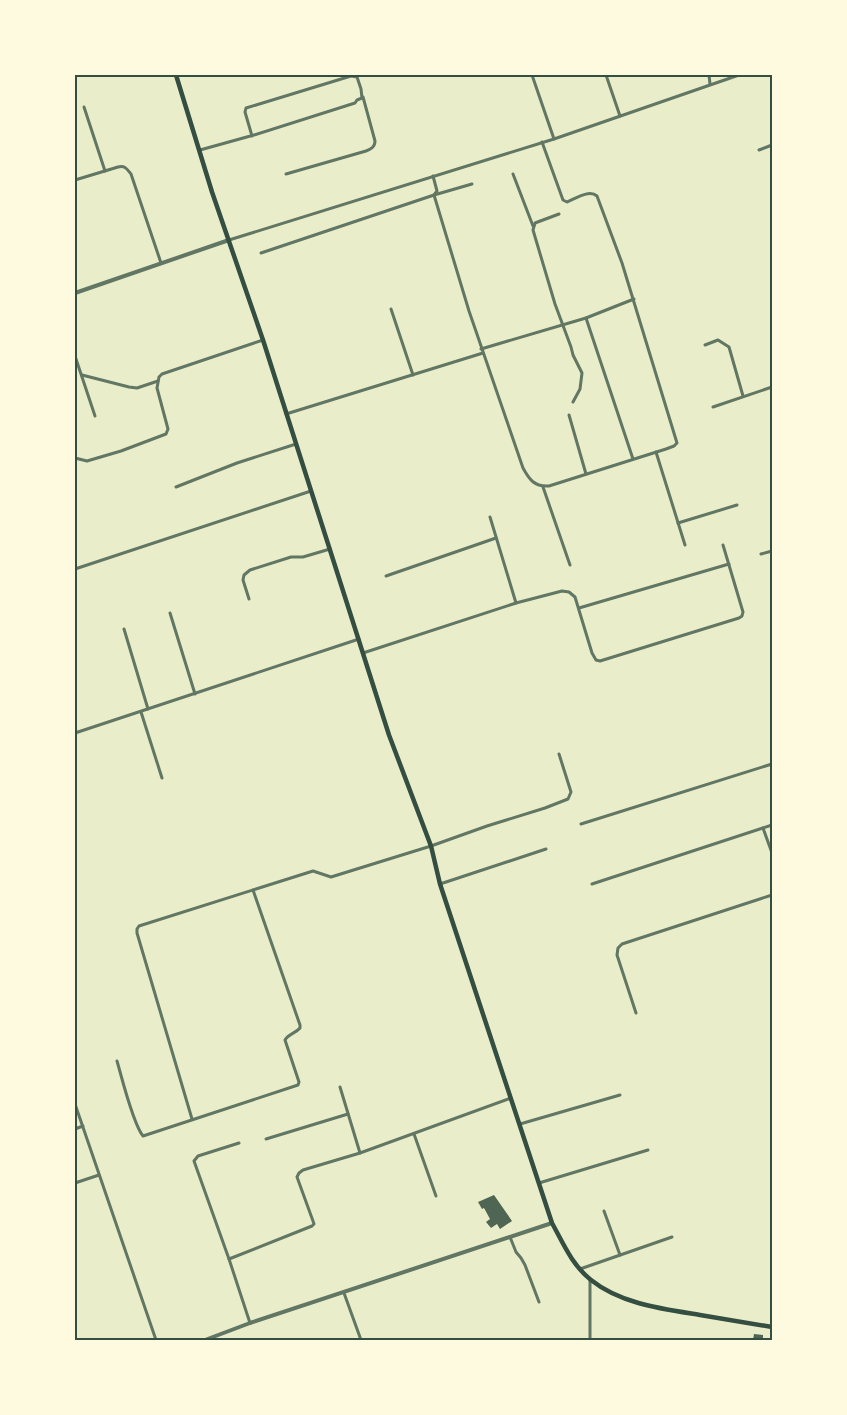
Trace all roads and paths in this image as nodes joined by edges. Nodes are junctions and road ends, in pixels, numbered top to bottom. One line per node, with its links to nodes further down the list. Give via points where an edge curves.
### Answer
1 (176, 75): 14 (main road)
2 (532, 75): 11 (street)
3 (606, 75): 9 (street)
4 (709, 75): 6 (street)
5 (738, 75): 6 (street)
6 (710, 84): 9 (street)
7 (361, 89): 10 (street, via 362,98 355,103); 10 (street, via 357,77 351,76 246,108); 17 (street, via 374,147)
8 (84, 107): 16 (street)
9 (620, 116): 11 (street)
10 (252, 136): 14 (street)
11 (554, 139): 12 (street)
12 (542, 142): 19 (street); 29 (street, via 563,200 567,202 590,193 597,196)
13 (772, 145): 15 (street)
14 (200, 150): 25 (main road)
15 (759, 150)
16 (105, 171): 20 (street); 27 (street, via 122,166 131,174)
17 (286, 174)
18 (514, 174): 24 (street)
19 (433, 176): 22 (street, via 437,191); 25 (street)
20 (75, 180)
21 (472, 184): 22 (street)
22 (434, 195): 26 (street); 35 (street)
23 (559, 214): 24 (street)
24 (533, 226): 32 (street)
25 (229, 240): 27 (street); 33 (main road)
26 (261, 253)
27 (161, 263): 28 (street)
28 (75, 293)
29 (634, 299): 31 (street); 49 (street, via 677,442)
30 (391, 309): 39 (street)
31 (586, 318): 32 (street); 51 (street)
32 (562, 324): 35 (street); 43 (street, via 582,373 580,389)
33 (263, 340): 40 (street, via 162,374); 45 (main road)
34 (706, 345): 42 (street, via 718,340 728,347)
35 (482, 348): 36 (street)
36 (483, 354): 39 (street); 53 (street, via 523,468 529,479)
37 (75, 356): 38 (street)
38 (82, 375): 40 (street, via 129,388); 47 (street)
39 (413, 375): 45 (street)
40 (158, 381): 50 (street, via 168,429 166,434 87,461)
41 (772, 387): 42 (street)
42 (743, 396): 44 (street)
43 (573, 402)
44 (713, 407)
45 (286, 414): 48 (main road)
46 (569, 415): 52 (street)
47 (95, 416)
48 (296, 444): 54 (street); 55 (main road)
49 (656, 452): 51 (street); 58 (street)
50 (75, 458)
51 (633, 459): 52 (street)
52 (586, 474): 53 (street)
53 (543, 487): 66 (street)
54 (176, 488)
55 (311, 491): 62 (main road); 67 (street)
56 (737, 505): 58 (street)
57 (490, 517): 59 (street)
58 (678, 523): 60 (street)
59 (496, 538): 68 (street); 70 (street)
60 (684, 545)
61 (723, 545): 65 (street)
62 (330, 549): 69 (street, via 250,570 243,580); 74 (main road)
63 (772, 551): 64 (street)
64 (761, 554)
65 (729, 564): 71 (street); 71 (street, via 742,616 600,662 592,653)
66 (570, 565)
67 (75, 569)
68 (386, 576)
69 (249, 599)
70 (516, 603): 71 (street, via 562,591 575,597); 75 (street)
71 (579, 608)
72 (170, 612): 76 (street)
73 (124, 629): 77 (street)
74 (359, 639): 75 (main road); 76 (street)
75 (364, 653): 86 (main road, via 389,735)
76 (196, 694): 77 (street)
77 (148, 709): 78 (street)
78 (141, 712): 79 (street); 82 (street)
79 (75, 733)
80 (559, 754): 86 (street, via 571,792 568,799)
81 (772, 764): 83 (street)
82 (162, 778)
83 (581, 824)
84 (772, 825): 85 (street)
85 (763, 828): 88 (street); 90 (street)
86 (432, 846): 89 (main road); 91 (street, via 331,877 314,871)
87 (546, 849): 89 (street)
88 (772, 853)
89 (440, 884): 97 (main road)
90 (592, 884)
91 (253, 890): 100 (street, via 136,929); 100 (street, via 300,1025 297,1032 285,1040 299,1082 298,1085)
92 (772, 895): 93 (street, via 622,944 617,955)
93 (636, 1013)
94 (117, 1061): 100 (street, via 143,1136)
95 (340, 1087): 99 (street)
96 (620, 1095): 101 (street)
97 (511, 1098): 101 (main road); 104 (street)
98 (75, 1104): 102 (street)
99 (348, 1114): 105 (street); 108 (street)
100 (192, 1119)
101 (520, 1124): 111 (main road)
102 (83, 1126): 103 (street); 109 (street)
103 (75, 1129)
104 (414, 1134): 108 (street); 112 (street)
105 (266, 1139)
106 (239, 1143): 118 (street, via 198,1156 194,1161)
107 (648, 1150): 111 (street)
108 (360, 1153): 118 (street, via 299,1172 297,1177 312,1226)
109 (99, 1175): 110 (street); 125 (street)
110 (75, 1183)
111 (539, 1183): 114 (main road)
112 (436, 1196)
113 (604, 1211): 117 (street)
114 (552, 1223): 115 (street); 119 (main road)
115 (510, 1237): 121 (street); 122 (street, via 525,1265)
116 (672, 1237): 117 (street)
117 (620, 1255): 119 (street)
118 (229, 1259): 123 (street)
119 (580, 1269): 120 (main road)
120 (590, 1279): 124 (main road, via 618,1296 644,1304); 128 (street)
121 (344, 1293): 123 (street); 127 (street)
122 (538, 1302)
123 (250, 1323): 126 (street)
124 (772, 1327)
125 (156, 1340)
126 (205, 1340)
127 (361, 1340)
128 (590, 1340)

